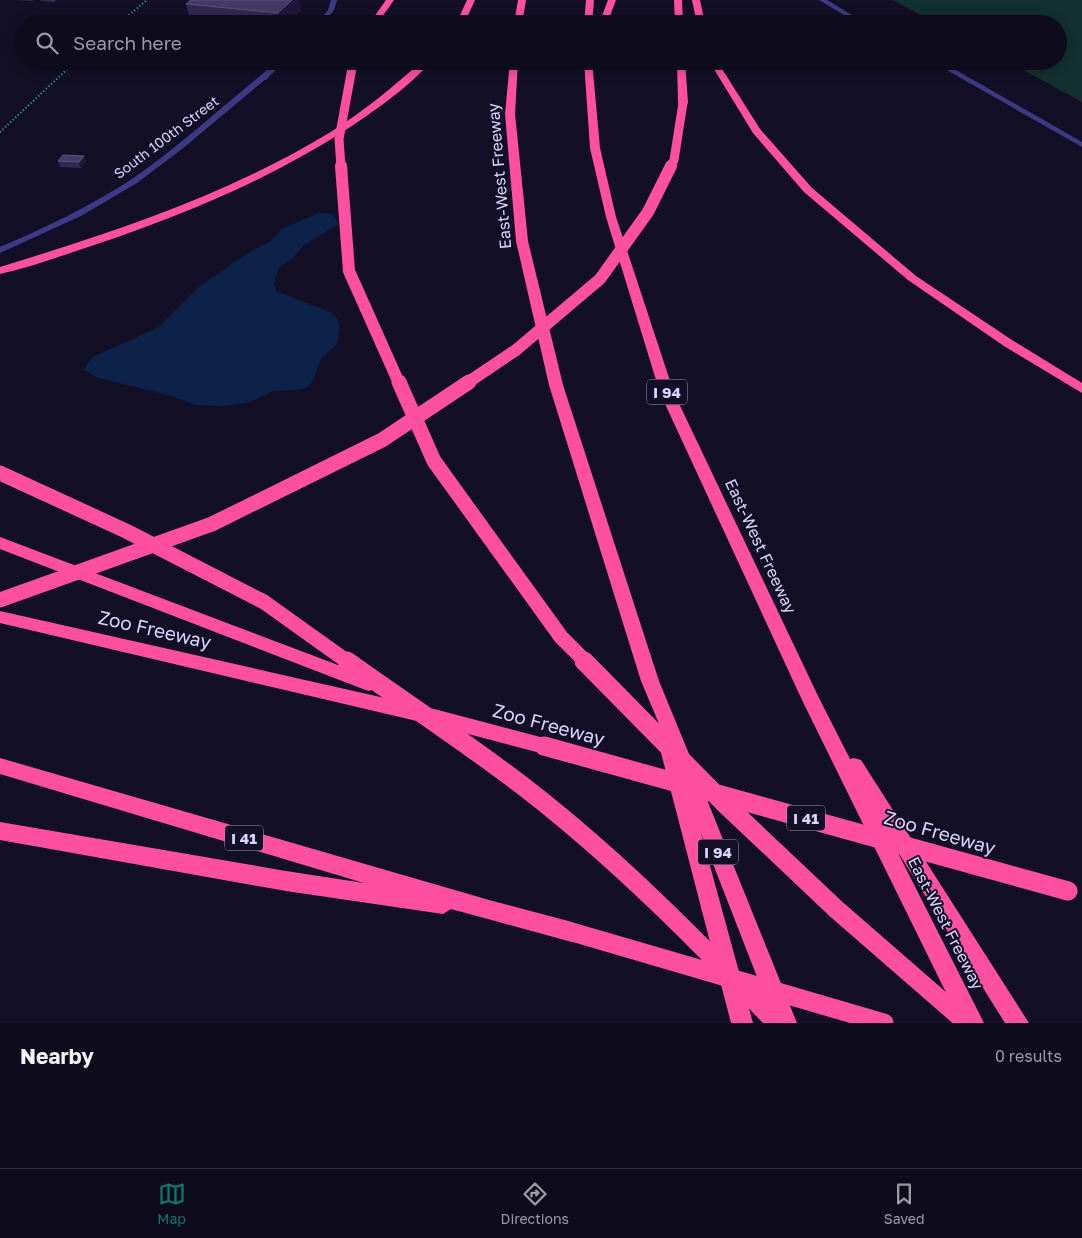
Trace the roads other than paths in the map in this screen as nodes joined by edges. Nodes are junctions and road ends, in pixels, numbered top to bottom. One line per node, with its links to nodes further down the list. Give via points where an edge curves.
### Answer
1 (334, 0): 10 (street)
2 (390, 0): 11 (highway)
3 (471, 0): 12 (highway)
4 (590, 0): 14 (highway)
5 (612, 0): 15 (highway)
6 (678, 0): 16 (highway)
7 (696, 0): 17 (highway)
8 (822, 0): 18 (street)
9 (520, 1): 13 (highway)
10 (327, 15)
11 (379, 15)
12 (464, 15)
13 (519, 15)
14 (589, 15)
15 (606, 15)
16 (679, 15)
17 (699, 15)
18 (848, 15)
19 (271, 70): 28 (street, South 100th Street, via 150,170 101,202)
20 (352, 70): 46 (highway, bridge, via 339,139 349,270 434,461 561,637 726,805 836,909)
21 (418, 70): 29 (highway, via 358,118 276,166 190,206 87,245)
22 (513, 70): 35 (highway, East-West Freeway / I 94, via 510,114 522,241 556,385)
23 (589, 70): 36 (highway, East-West Freeway / I 94, via 595,148 611,217 667,393)
24 (681, 70): 33 (highway, bridge, via 683,103 674,160 648,212 600,279 516,350 382,440 212,524)
25 (718, 70): 30 (highway, via 756,131 808,190 912,278)
26 (950, 70): 27 (street)
27 (1082, 144)
28 (0, 250)
29 (0, 271)
30 (1082, 389)
31 (0, 473): 43 (highway, bridge, via 126,531 272,608 528,790 687,930)
32 (0, 543): 37 (highway, via 350,676)
33 (0, 600)
34 (0, 617): 37 (highway, Zoo Freeway / I 41)
35 (650, 681): 42 (highway); 44 (highway, East-West Freeway / I 94)
36 (811, 700): 47 (highway, East-West Freeway / I 94); 48 (highway)
37 (438, 718): 40 (highway, Zoo Freeway / I 41, bridge)
38 (0, 766): 41 (highway, I 41)
39 (0, 831): 41 (highway, via 286,881)
40 (1075, 893)
41 (489, 910): 45 (highway, I 41, bridge)
42 (742, 1023)
43 (776, 1023)
44 (786, 1023)
45 (884, 1023)
46 (967, 1023)
47 (973, 1023)
48 (1018, 1023)

